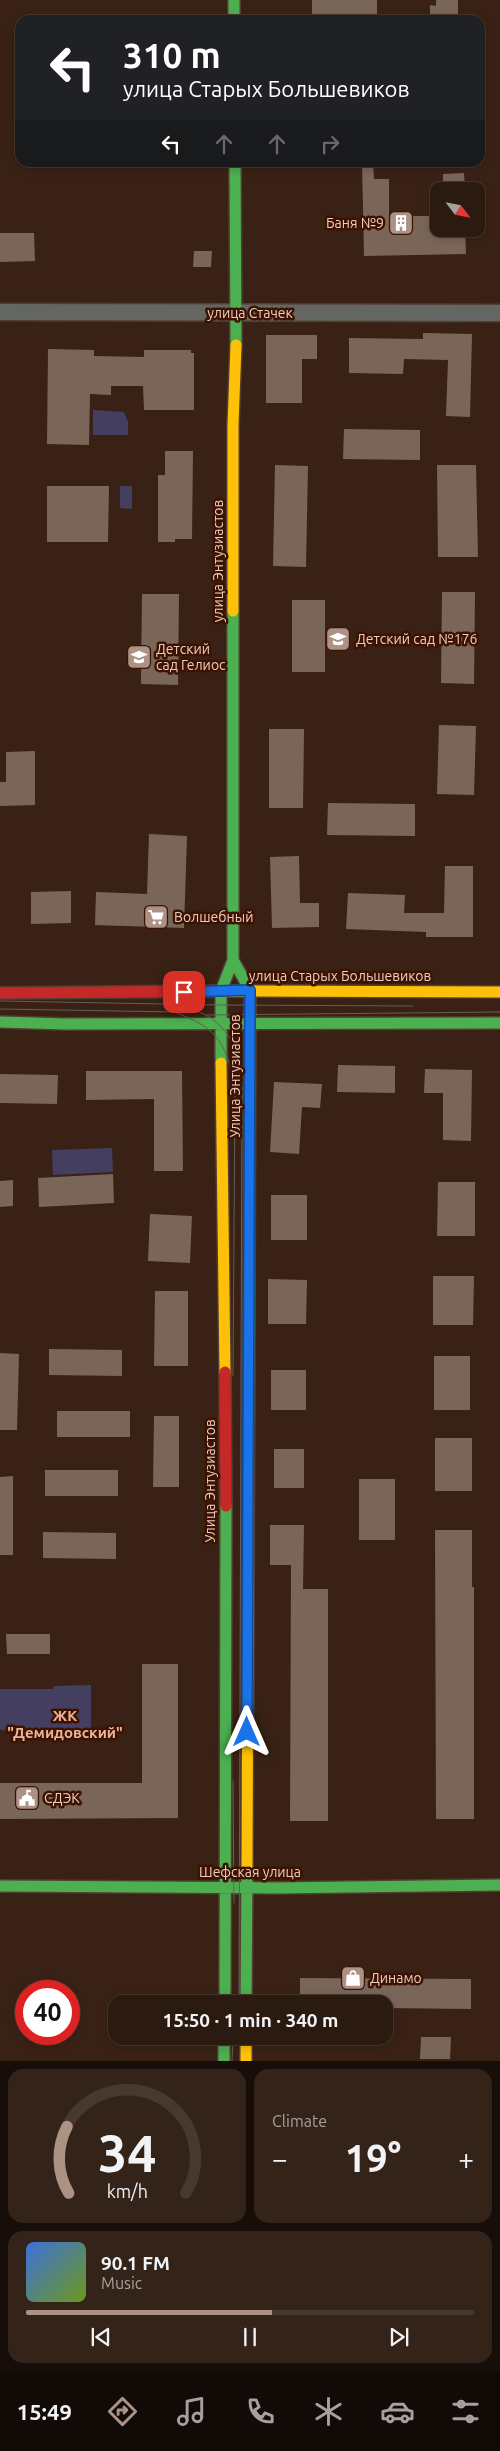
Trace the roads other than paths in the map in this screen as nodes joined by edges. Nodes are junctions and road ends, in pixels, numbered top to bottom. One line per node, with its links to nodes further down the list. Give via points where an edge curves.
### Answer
1 (234, 0): 2 (street)
2 (234, 15)
3 (236, 167): 5 (street, улица Энтузиастов)
4 (0, 312): 5 (street, улица Стачек)
5 (237, 313): 6 (street, улица Стачек); 7 (street, улица Энтузиастов, via 233,425)
6 (500, 313)
7 (233, 960): 8 (street, Улица Энтузиастов); 9 (street, Улица Энтузиастов)
8 (221, 990): 9 (street, улица Старых Большевиков); 11 (street, улица Старых Большевиков, via 111,994); 14 (street, Улица Энтузиастов)
9 (250, 990): 10 (street, улица Старых Большевиков); 15 (street, Улица Энтузиастов)
10 (500, 992)
11 (0, 993)
12 (0, 1022): 14 (street)
13 (500, 1023): 15 (street)
14 (221, 1024): 15 (street); 18 (street, Улица Энтузиастов)
15 (250, 1024): 19 (street, Улица Энтузиастов)
16 (500, 1885): 19 (street, Шефская улица)
17 (0, 1886): 18 (street, Шефская улица)
18 (227, 1888): 19 (street, Шефская улица); 20 (street, Улица Энтузиастов)
19 (247, 1888): 21 (street, Улица Энтузиастов)
20 (225, 1995)
21 (246, 1995)
22 (224, 2045): 24 (street)
23 (246, 2045): 25 (street)
24 (224, 2061)
25 (246, 2061)

